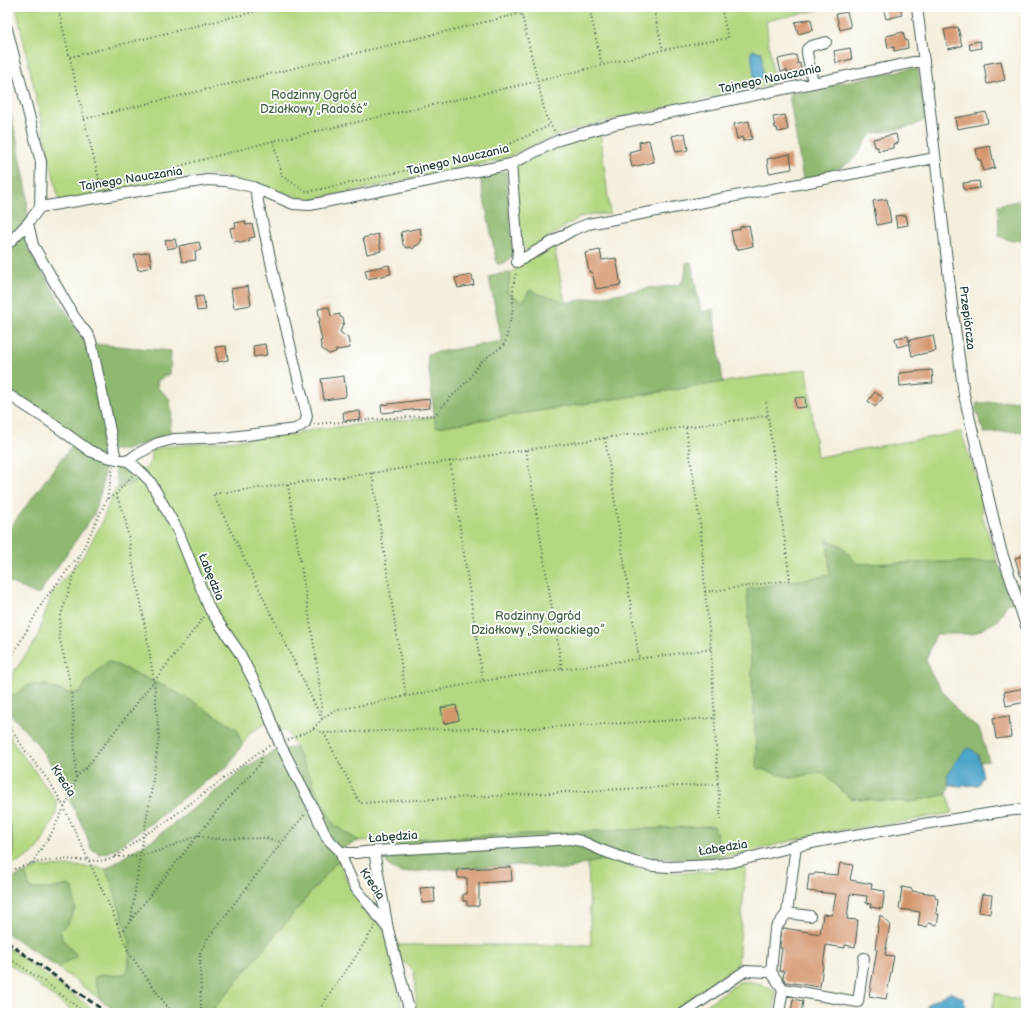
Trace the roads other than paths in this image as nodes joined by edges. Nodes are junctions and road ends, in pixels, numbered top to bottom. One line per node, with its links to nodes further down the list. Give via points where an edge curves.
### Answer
1 (917, 7): 4 (street, Przepiórcza)
2 (7, 29): 9 (street, via 41,162)
3 (826, 42): 5 (street, via 807,49)
4 (924, 60): 5 (street, Tajnego Nauczania); 6 (street, Przepiórcza)
5 (813, 83): 7 (street, Tajnego Nauczania, via 615,124 559,140)
6 (935, 158): 7 (street, via 588,224 517,262); 15 (street, Przepiórcza, via 964,395 1001,550)
7 (511, 164): 8 (street, Tajnego Nauczania, via 310,205 293,204)
8 (255, 188): 9 (street, Tajnego Nauczania, via 226,181 207,180); 14 (street, via 307,416 305,424 296,429 231,437 174,439 158,443)
9 (40, 207): 10 (street)
10 (28, 223): 11 (street); 13 (street, via 33,245 91,341)
11 (7, 245)
12 (7, 394): 13 (street, Łabędzia, via 46,418 90,451)
13 (116, 459): 14 (street, Łabędzia)
14 (128, 461): 18 (street, Łabędzia, via 150,481 178,531 210,610 239,652 260,693 279,742 328,838)
15 (1026, 626)
16 (1026, 809): 17 (street, Łabędzia)
17 (796, 846): 19 (street, Łabędzia, via 733,862 671,867 634,862 570,838); 20 (street)
18 (340, 851): 19 (street, Łabędzia); 22 (street, Krecia, via 357,890)
19 (374, 851): 22 (street, Krecia)
20 (787, 913): 21 (street); 24 (street, via 775,929)
21 (810, 916)
22 (388, 929): 27 (street, Krecia)
23 (864, 958): 25 (street, via 858,1002)
24 (771, 972): 25 (street); 26 (street, via 745,971)
25 (783, 989): 28 (street)
26 (689, 1012)
27 (410, 1013)
28 (779, 1013)

